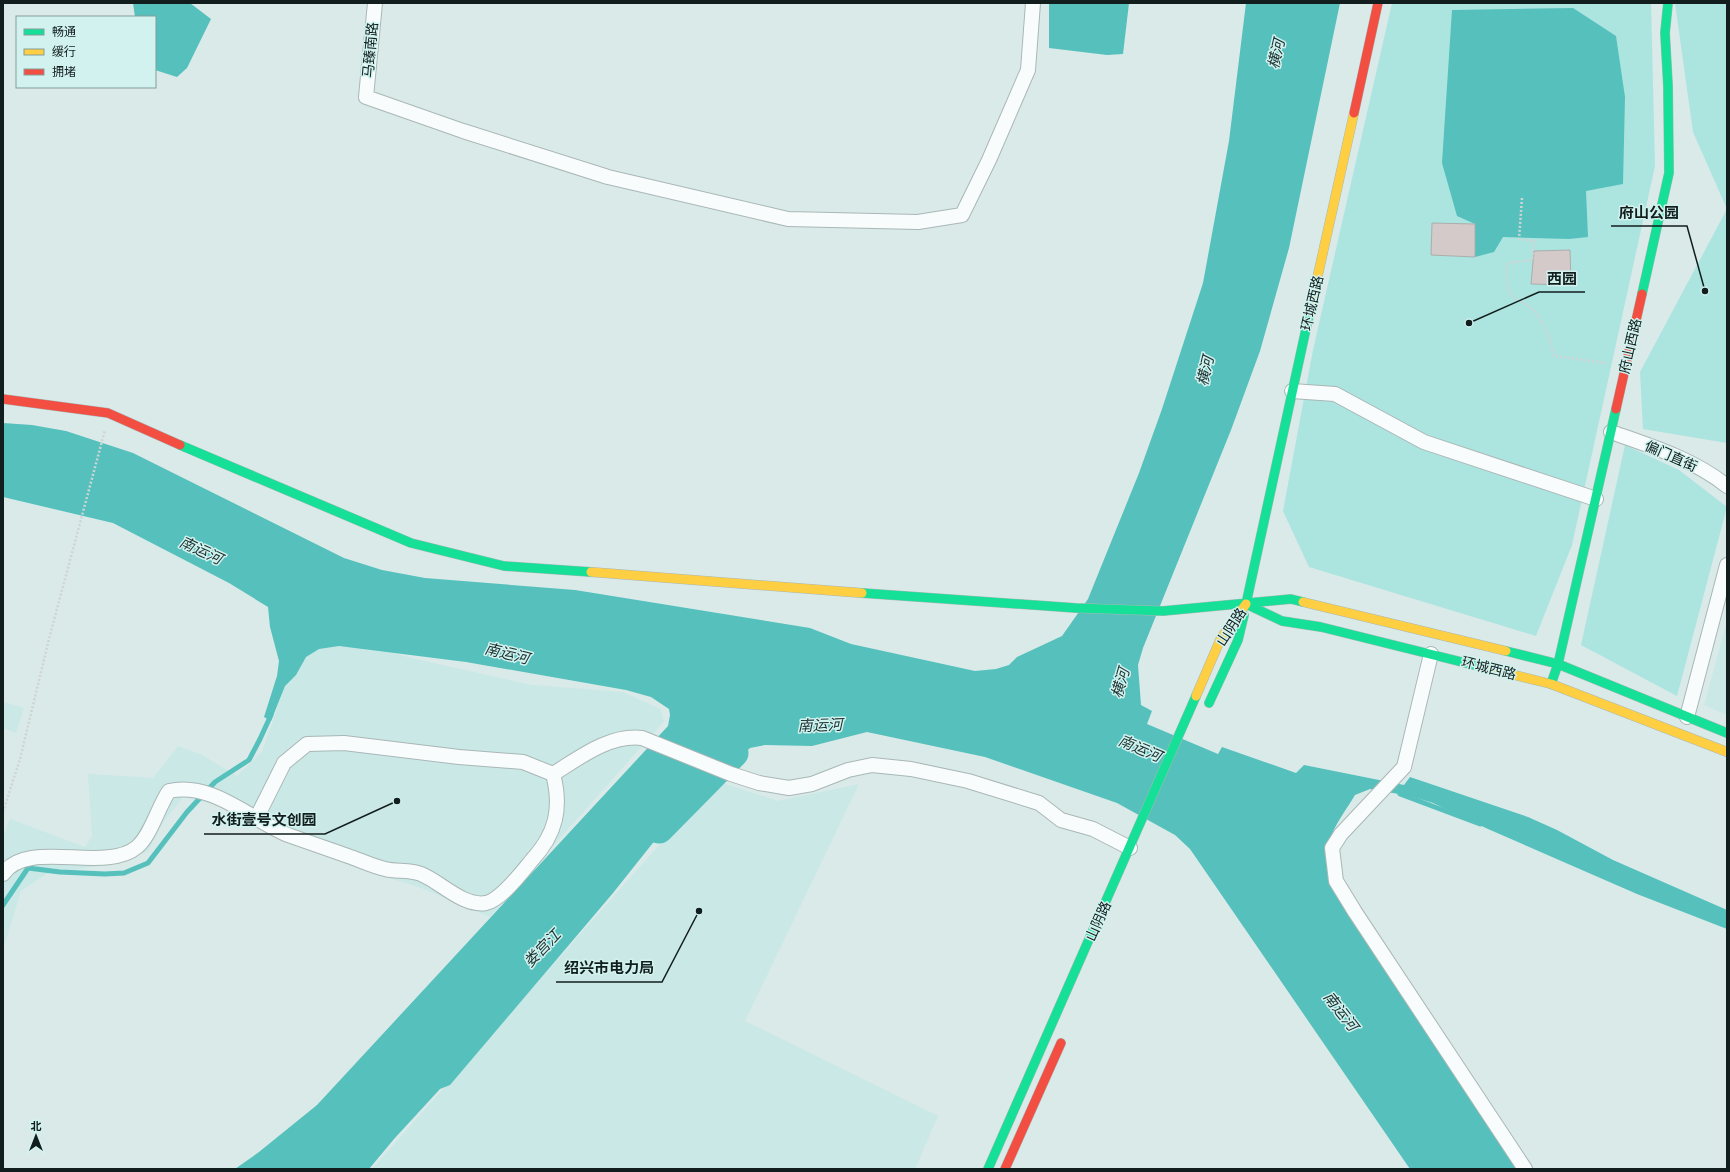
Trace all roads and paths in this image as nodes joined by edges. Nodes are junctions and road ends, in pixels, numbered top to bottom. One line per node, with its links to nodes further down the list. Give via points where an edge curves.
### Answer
1 (375, 3): 2 (street, 马臻南路, via 366,97 608,177 788,219 918,222 962,215 1028,70)
2 (1033, 3)
3 (1378, 3): 7 (main road, 环城西路)
4 (1668, 3): 6 (main road, 府山西路, via 1665,33 1669,173)
5 (1522, 198): 6 (path, via 1519,239 1534,241 1534,251 1532,260 1508,262 1508,290 1514,298 1534,310 1544,326 1554,356)
6 (1626, 365): 9 (main road, 府山西路)
7 (1292, 391): 13 (street, via 1335,394 1424,442); 15 (main road, 环城西路)
8 (3, 399): 15 (main road, via 108,413 411,543 504,566 1076,608 1163,611)
9 (1611, 432): 11 (street, 偏门直街, via 1666,451); 13 (main road, 府山西路)
10 (104, 437): 24 (path, via 20,758)
11 (1720, 474): 12 (street, 偏门直街)
12 (1727, 486)
13 (1596, 499): 17 (main road, 府山西路)
14 (1727, 565): 20 (street)
15 (1246, 604): 16 (main road, 环城西路, via 1282,621 1321,627); 17 (main road, 环城西路, via 1291,599); 19 (main road, 山阴路, via 1238,640); 26 (main road, 山阴路, via 1221,638)
16 (1431, 654): 18 (main road, 环城西路); 31 (street, via 1404,767 1332,848 1336,881)
17 (1558, 664): 18 (main road, 府山西路); 20 (main road, 环城西路)
18 (1551, 684): 22 (main road, 环城西路)
19 (1205, 711)
20 (1687, 717): 21 (main road, 环城西路)
21 (1727, 733)
22 (1727, 752)
23 (553, 774): 25 (street, via 523,762 344,743 307,744 284,763); 25 (street, via 558,805 554,828 542,850 497,898 486,903 468,901 420,873 385,870 286,834); 26 (street, via 618,739 632,737 731,774 759,783 788,788 812,784 848,770 872,765 911,769 968,781 1039,803 1061,820 1092,829)
24 (3, 812)
25 (257, 817): 27 (street, via 195,790 168,791 137,847 121,855 26,858 8,867)
26 (1130, 848): 29 (main road, 山阴路)
27 (3, 874)
28 (1066, 1031): 30 (main road)
29 (988, 1169)
30 (1005, 1169)
31 (1525, 1169)

